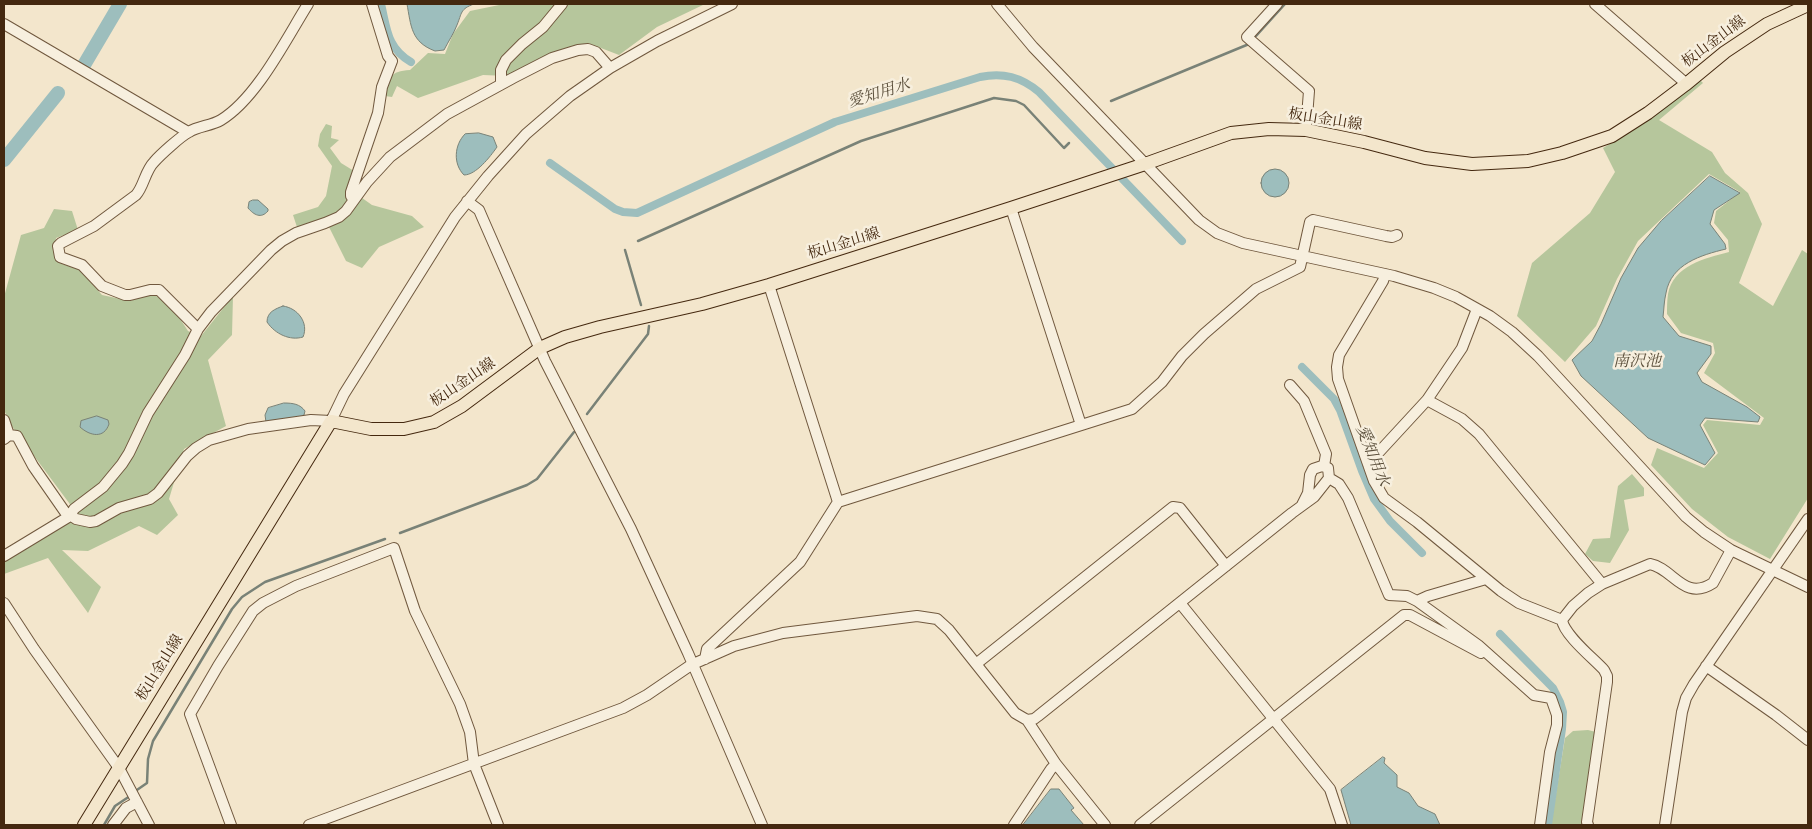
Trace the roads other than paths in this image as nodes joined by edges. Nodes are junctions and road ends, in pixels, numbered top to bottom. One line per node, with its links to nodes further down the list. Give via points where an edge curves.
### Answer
1 (308, 4): 14 (street, via 279,52 239,105 222,120)
2 (372, 4): 16 (street, via 392,61 351,192)
3 (562, 4): 11 (street, via 506,60 501,70)
4 (732, 4): 10 (street)
5 (997, 4): 15 (street, via 1033,47)
6 (1277, 4): 13 (street, via 1247,37 1309,91)
7 (1596, 4): 12 (street)
8 (1808, 5): 12 (main road, 板山金山線, via 1766,24)
9 (4, 24): 14 (street)
10 (610, 68): 11 (street, via 596,52 578,50 552,58); 17 (street, via 570,96 526,134)
11 (501, 84): 16 (street, via 447,114 390,157)
12 (1685, 85): 13 (main road, 板山金山線, via 1612,136 1528,161 1472,164 1425,158)
13 (1306, 130): 15 (main road, 板山金山線, via 1231,133)
14 (188, 132): 24 (street, via 152,164 136,195 94,226 61,243 58,253 64,260 82,265 97,282 111,290 130,295 159,290)
15 (1145, 164): 18 (main road, 板山金山線); 20 (street, via 1199,220 1217,232 1243,243)
16 (354, 200): 24 (street, via 333,220 296,233 276,245)
17 (467, 201): 25 (street, via 479,210); 29 (street, via 344,394)
18 (1011, 208): 22 (main road, 板山金山線); 30 (street)
19 (1396, 235): 20 (street, via 1376,235 1313,220)
20 (1303, 256): 21 (street); 30 (street, via 1300,267 1256,290 1204,334 1162,382 1132,409)
21 (1385, 274): 23 (street, via 1434,288); 32 (street, via 1339,355 1337,368)
22 (769, 285): 25 (main road, 板山金山線, via 600,327); 35 (street)
23 (1477, 310): 27 (street, via 1462,348); 39 (street, via 1500,323 1538,356 1686,517)
24 (198, 329): 37 (street, via 148,413 126,458 103,487 74,509)
25 (540, 348): 29 (main road, 板山金山線, via 462,406 434,422 404,429 371,429); 53 (street, via 631,529)
26 (1290, 385): 33 (street, via 1304,401 1326,454)
27 (1427, 400): 32 (street); 44 (street, via 1462,419 1479,434)
28 (4, 420): 31 (street)
29 (331, 421): 37 (street, via 311,420 217,437 187,456 150,499 119,508 96,521 83,522); 60 (main road, 板山金山線)
30 (1081, 425): 35 (street)
31 (6, 437): 37 (street, via 14,435 19,438 33,466)
32 (1368, 464): 43 (street, via 1374,481 1390,503)
33 (1324, 466): 34 (street, via 1328,468); 36 (street, via 1312,471 1308,493)
34 (1329, 478): 36 (street, via 1314,497); 46 (street, via 1344,489 1389,595 1407,596)
35 (838, 502): 51 (street, via 800,562 707,649)
36 (1302, 504): 41 (street)
37 (70, 516): 40 (street)
38 (1808, 518): 42 (street)
39 (1731, 550): 42 (street); 44 (street, via 1713,583 1708,586 1687,587 1658,566 1650,564)
40 (4, 556)
41 (1226, 566): 48 (street); 52 (street, via 1180,508 1173,507)
42 (1772, 570): 45 (street); 54 (street)
43 (1486, 580): 46 (street); 49 (street, via 1519,603)
44 (1602, 584): 49 (street, via 1573,606)
45 (1808, 587)
46 (1417, 601): 50 (street)
47 (4, 603): 60 (street)
48 (1180, 603): 55 (street); 56 (street, via 1038,716)
49 (1562, 620): 74 (street, via 1568,632 1607,676)
50 (1490, 656): 55 (street, via 1404,614); 73 (street, via 1534,695 1551,698 1557,715)
51 (704, 659): 52 (street, via 734,646 783,633 917,616 932,617 941,622); 53 (street)
52 (976, 664): 56 (street, via 1015,712)
53 (691, 665): 58 (street, via 624,708); 68 (street)
54 (1706, 666): 57 (street); 75 (street, via 1686,698 1682,712)
55 (1273, 719): 71 (street); 72 (street, via 1330,790)
56 (1027, 720): 59 (street)
57 (1807, 736)
58 (474, 764): 65 (street, via 470,732 460,704 415,611 394,548 296,586 263,603 249,615 218,666 190,714); 66 (street); 67 (street)
59 (1056, 764): 69 (street); 70 (street)
60 (119, 768): 61 (street); 62 (main road, 板山金山線)
61 (137, 802): 63 (street, via 126,808); 64 (street)
62 (84, 825)
63 (113, 825)
64 (149, 825)
65 (231, 825)
66 (309, 825)
67 (498, 825)
68 (762, 825)
69 (1014, 825)
70 (1105, 825)
71 (1140, 825)
72 (1342, 825)
73 (1540, 825)
74 (1588, 825)
75 (1665, 825)

